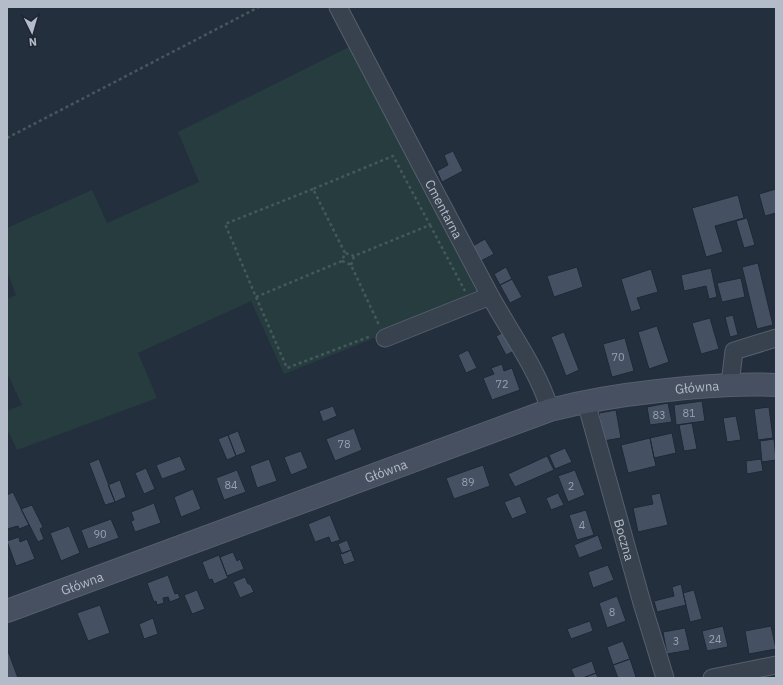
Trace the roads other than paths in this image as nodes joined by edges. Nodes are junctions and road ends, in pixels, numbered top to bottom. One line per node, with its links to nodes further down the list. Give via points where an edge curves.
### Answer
1 (338, 7): 2 (street, Cmentarna)
2 (490, 296): 3 (street); 8 (street, Cmentarna, via 520,347)
3 (383, 335)
4 (776, 338): 5 (street, via 734,351)
5 (730, 384): 6 (street, Główna); 7 (street, Główna, via 688,387)
6 (776, 385)
7 (586, 402): 8 (street, Główna); 11 (street, Boczna)
8 (550, 410): 9 (street, Główna)
9 (7, 611)
10 (776, 665): 12 (street)
11 (664, 678)
12 (712, 678)

